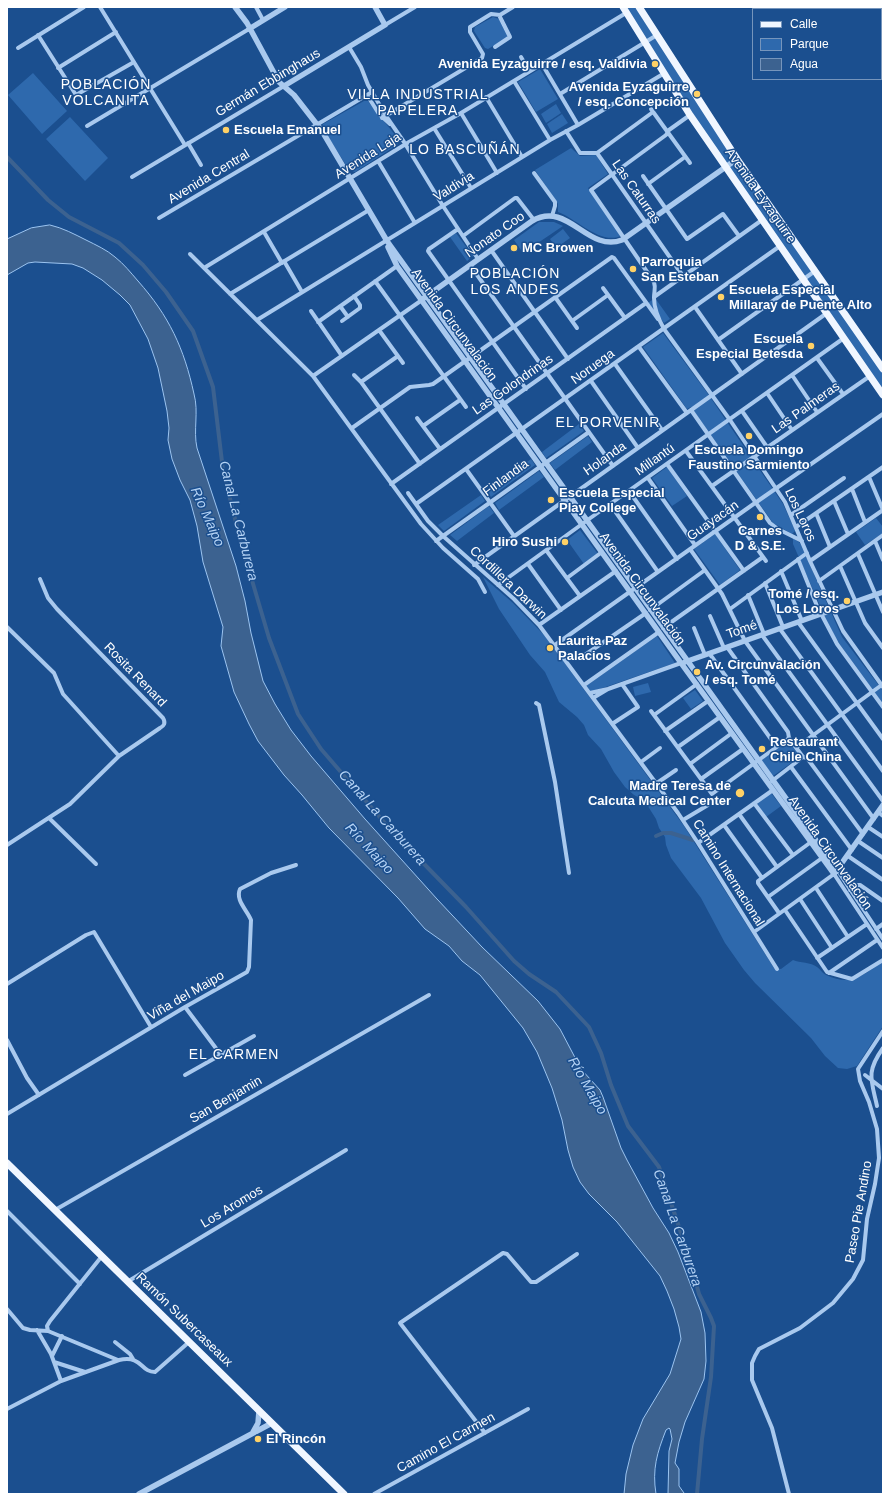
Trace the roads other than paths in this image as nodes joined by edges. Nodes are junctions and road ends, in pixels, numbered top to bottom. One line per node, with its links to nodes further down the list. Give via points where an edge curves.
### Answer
1 (84, 7): 16 (street)
2 (100, 7): 15 (street)
3 (235, 7): 14 (street, Avenida Circunvalación)
4 (256, 7): 12 (street)
5 (285, 7): 12 (street)
6 (375, 7): 13 (street)
7 (415, 7): 13 (street, Germán Ebbinghaus)
8 (513, 7): 11 (street)
9 (639, 7): 17 (main road, Avenida Eyzaguirre)
10 (625, 10): 18 (main road, Avenida Eyzaguirre); 24 (street, Avenida Laja)
11 (498, 15): 20 (street, via 510,37); 37 (street, via 491,14 472,25 470,29 483,56 481,58)
12 (263, 20): 14 (street)
13 (385, 25): 19 (street, Germán Ebbinghaus)
14 (249, 29): 29 (street, Avenida Circunvalación, via 279,82); 30 (street)
15 (116, 32): 23 (street); 25 (street)
16 (38, 35): 21 (street); 25 (street)
17 (657, 35): 18 (street); 50 (main road, Avenida Eyzaguirre)
18 (644, 43): 27 (main road, Avenida Eyzaguirre); 32 (street)
19 (349, 47): 29 (street, Germán Ebbinghaus); 31 (street)
20 (495, 47)
21 (18, 48)
22 (521, 57): 26 (street)
23 (134, 62): 25 (street, via 76,96); 30 (street)
24 (542, 64): 26 (street, Avenida Laja); 32 (street)
25 (58, 68)
26 (529, 72): 28 (street, Avenida Laja)
27 (663, 74): 36 (main road, Avenida Eyzaguirre); 39 (street, Valdivia)
28 (514, 80): 34 (street, Avenida Laja); 44 (street)
29 (284, 86): 38 (street, Avenida Circunvalación, via 291,91); 45 (street, Germán Ebbinghaus)
30 (150, 88): 40 (street); 45 (street)
31 (372, 92): 33 (street, Avenida Central); 37 (street)
32 (560, 94): 39 (street)
33 (367, 95): 37 (street); 38 (street, Avenida Central)
34 (486, 97): 35 (street, Avenida Laja); 48 (street)
35 (461, 113): 41 (street, Avenida Laja); 55 (street)
36 (690, 115): 43 (street); 54 (main road, Avenida Eyzaguirre)
37 (384, 117): 46 (street)
38 (317, 124): 60 (street, Avenida Circunvalación); 67 (street, Avenida Central)
39 (578, 125): 42 (street, Valdivia)
40 (87, 126)
41 (434, 128): 46 (street, Avenida Laja); 62 (street)
42 (566, 131): 44 (street, Valdivia); 47 (street, Las Caturras, via 580,153)
43 (667, 132): 47 (street, via 652,111); 49 (street); 57 (street)
44 (550, 140): 48 (street, Valdivia)
45 (187, 144): 53 (street); 59 (street, Germán Ebbinghaus)
46 (406, 144): 51 (street, Avenida Laja); 63 (street)
47 (597, 153): 57 (street, Las Caturras)
48 (522, 157): 55 (street, Valdivia)
49 (685, 157): 52 (street); 61 (street)
50 (737, 158): 54 (street); 86 (main road, Avenida Eyzaguirre)
51 (378, 161): 60 (street, Avenida Laja); 70 (street)
52 (690, 163)
53 (201, 165)
54 (726, 167): 64 (street); 69 (main road, Avenida Eyzaguirre)
55 (497, 173): 62 (street, Valdivia)
56 (534, 173): 66 (street, via 555,202)
57 (612, 174): 71 (street, Las Caturras); 76 (street, Los Loros, via 591,190)
58 (643, 176): 61 (street)
59 (132, 177)
60 (350, 178): 65 (street, Avenida Circunvalación); 73 (street, Avenida Laja)
61 (648, 184): 64 (street)
62 (471, 188): 63 (street, Valdivia)
63 (443, 206): 70 (street, Valdivia); 72 (street)
64 (666, 209): 71 (street); 75 (street, via 687,239 723,214)
65 (369, 210): 77 (street, Avenida Circunvalación); 82 (street)
66 (552, 216): 68 (street, Nonato Coo); 76 (street, via 567,220 599,240 612,242)
67 (159, 218)
68 (534, 220): 74 (street, via 516,198); 79 (street, Nonato Coo)
69 (762, 220): 75 (street); 78 (main road, Avenida Eyzaguirre)
70 (415, 223): 77 (street, Valdivia)
71 (646, 224): 76 (street); 87 (street, Las Caturras)
72 (458, 229): 74 (street); 89 (street, via 428,250)
73 (264, 232): 82 (street); 85 (street, Avenida Laja)
74 (462, 236): 81 (street)
75 (739, 236): 87 (street)
76 (624, 239): 97 (street, Los Loros, via 654,282)
77 (387, 241): 84 (street, Avenida Circunvalación); 92 (street, Valdivia); 98 (street, Avenida Circunvalación)
78 (780, 246): 88 (main road, Avenida Eyzaguirre); 101 (street, Noruega)
79 (491, 250): 81 (street, Nonato Coo); 103 (street)
80 (190, 254): 85 (street)
81 (478, 259): 83 (street, Nonato Coo)
82 (283, 262): 92 (street); 93 (street)
83 (470, 265): 89 (street, Nonato Coo); 113 (street)
84 (397, 266): 90 (street); 98 (street, Avenida Circunvalación)
85 (204, 268): 93 (street)
86 (815, 271): 88 (street); 128 (main road, Avenida Eyzaguirre)
87 (683, 276): 97 (street)
88 (804, 279): 104 (main road, Avenida Eyzaguirre); 118 (street)
89 (449, 280): 98 (street, Nonato Coo); 119 (street)
90 (375, 281): 95 (street); 105 (street)
91 (604, 288): 94 (street)
92 (302, 292): 108 (street, Valdivia)
93 (230, 294): 108 (street)
94 (608, 295): 107 (street); 111 (street)
95 (354, 296): 100 (street); 106 (street, via 361,307)
96 (555, 297): 99 (street, Los Loros, via 612,257); 103 (street); 111 (street)
97 (654, 297): 109 (street, Los Loros)
98 (424, 298): 105 (street, Nonato Coo); 125 (street, Avenida Circunvalación)
99 (646, 303): 107 (street, Las Golondrinas); 109 (street, Los Loros)
100 (340, 306): 106 (street); 112 (street)
101 (694, 307): 115 (street, Noruega); 118 (street)
102 (311, 311): 112 (street)
103 (534, 311): 113 (street); 123 (street)
104 (827, 313): 117 (main road, Avenida Eyzaguirre); 130 (street, Holanda)
105 (399, 315): 116 (street, Nonato Coo); 134 (street)
106 (348, 317): 110 (street)
107 (624, 318): 123 (street, Las Golondrinas)
108 (257, 320): 133 (street)
109 (660, 320): 115 (street, Los Loros)
110 (342, 321)
111 (572, 321): 114 (street)
112 (318, 322): 121 (street)
113 (513, 326): 119 (street); 129 (street)
114 (577, 328)
115 (664, 328): 120 (street, Noruega); 142 (street, Los Loros)
116 (379, 330): 121 (street, Nonato Coo); 122 (street)
117 (844, 338): 124 (street, Millantú); 135 (main road, Avenida Eyzaguirre)
118 (718, 340): 130 (street)
119 (492, 342): 125 (street); 138 (street)
120 (639, 346): 127 (street, Noruega); 148 (street)
121 (342, 356): 133 (street, Nonato Coo)
122 (398, 356): 126 (street); 137 (street)
123 (568, 358): 129 (street, Las Golondrinas)
124 (817, 358): 132 (street, Millantú); 140 (street)
125 (467, 359): 134 (street); 145 (street, Avenida Circunvalación)
126 (403, 363)
127 (615, 364): 136 (street, Noruega); 156 (street)
128 (883, 369)
129 (547, 374): 138 (street, Las Golondrinas); 143 (street)
130 (742, 374): 142 (street, Holanda)
131 (354, 375): 137 (street)
132 (792, 375): 139 (street, Millantú); 150 (street)
133 (314, 376): 155 (street)
134 (443, 376): 144 (street); 147 (street, via 430,385 410,387)
135 (870, 376): 140 (street, Las Palmeras); 141 (main road, Avenida Eyzaguirre)
136 (590, 381): 143 (street, Noruega); 161 (street)
137 (361, 382): 147 (street)
138 (526, 389): 145 (street, Las Golondrinas)
139 (767, 393): 149 (street, Millantú); 157 (street)
140 (843, 394): 150 (street, Las Palmeras)
141 (883, 394)
142 (712, 395): 148 (street, Holanda); 153 (street, Los Loros)
143 (565, 399): 158 (street, Noruega); 159 (street)
144 (460, 400): 146 (street); 154 (street)
145 (501, 406): 158 (street, Avenida Circunvalación); 163 (street, Las Golondrinas)
146 (466, 407)
147 (380, 408): 155 (street); 166 (street)
148 (689, 411): 156 (street, Holanda); 160 (street)
149 (742, 411): 153 (street, Millantú); 162 (street)
150 (817, 412): 157 (street, Las Palmeras)
151 (883, 414): 178 (street, Guayacán)
152 (418, 418): 154 (street)
153 (730, 420): 160 (street, Millantú); 165 (street, Los Loros)
154 (424, 426): 163 (street)
155 (352, 428): 176 (street)
156 (662, 430): 161 (street, Holanda)
157 (792, 430): 162 (street, Las Palmeras)
158 (519, 432): 167 (street, Avenida Circunvalación); 171 (street, Noruega)
159 (589, 432): 167 (street, Finlandia); 169 (street)
160 (708, 435): 164 (street, Millantú); 172 (street)
161 (638, 448): 169 (street, Holanda)
162 (766, 448): 165 (street, Las Palmeras)
163 (440, 449): 166 (street, Las Golondrinas)
164 (686, 450): 168 (street, Millantú); 177 (street)
165 (754, 456): 172 (street, Las Palmeras); 178 (street, Los Loros)
166 (420, 464): 176 (street, Las Golondrinas)
167 (543, 464): 182 (street, Avenida Circunvalación); 184 (street, Finlandia)
168 (667, 464): 174 (street, Millantú); 195 (street)
169 (613, 466): 182 (street, Holanda)
170 (883, 467): 173 (street)
171 (466, 469): 184 (street); 186 (street, Noruega)
172 (733, 471): 177 (street, Las Palmeras); 185 (street)
173 (869, 477): 179 (street); 188 (street)
174 (648, 478): 180 (street, Millantú); 203 (street)
175 (844, 478): 190 (street)
176 (391, 484): 200 (street)
177 (712, 486): 191 (street)
178 (776, 488): 185 (street, Guayacán); 190 (street, Los Loros)
179 (852, 489): 183 (street); 193 (street)
180 (629, 492): 187 (street, Millantú); 211 (street)
181 (408, 493): 186 (street, Cordillera Darwin)
182 (567, 498): 192 (street, Avenida Circunvalación); 199 (street, Holanda)
183 (834, 501): 189 (street); 196 (street)
184 (490, 502): 198 (street, Finlandia); 199 (street)
185 (755, 503): 191 (street, Guayacán); 201 (street, via 772,525)
186 (416, 504): 198 (street, Cordillera Darwin)
187 (610, 504): 192 (street, Millantú); 223 (street)
188 (883, 510): 193 (street)
189 (816, 513): 194 (street); 204 (street)
190 (791, 515): 194 (street, Los Loros)
191 (735, 517): 195 (street, Guayacán); 210 (street)
192 (584, 522): 206 (street, Millantú); 207 (street, Avenida Circunvalación); 230 (street, Avenida Circunvalación)
193 (865, 522): 196 (street)
194 (796, 527): 201 (street, Los Loros)
195 (715, 531): 203 (street, Guayacán); 221 (street)
196 (848, 534): 204 (street)
197 (883, 535): 202 (street)
198 (443, 536): 200 (street, Finlandia); 217 (street, Cordillera Darwin)
199 (514, 536): 217 (street, Holanda)
200 (436, 541): 231 (street, via 478,579)
201 (802, 541): 208 (street, Los Loros)
202 (875, 541): 209 (street); 213 (street)
203 (695, 545): 205 (street, Guayacán)
204 (830, 547): 214 (street)
205 (690, 549): 211 (street, Guayacán); 219 (street)
206 (546, 550): 216 (street, Millantú); 224 (street)
207 (602, 552): 220 (street, Avenida Circunvalación); 224 (street)
208 (807, 553): 212 (street); 214 (street, Los Loros)
209 (858, 554): 218 (street); 234 (street)
210 (763, 557): 215 (street); 221 (street)
211 (677, 559): 223 (street, Guayacán)
212 (798, 559): 222 (street); 242 (street)
213 (883, 560)
214 (810, 561): 226 (street, Los Loros)
215 (766, 562)
216 (528, 564): 228 (street, Millantú); 238 (street)
217 (474, 565): 228 (street, Cordillera Darwin)
218 (840, 566): 226 (street); 236 (street)
219 (705, 570): 229 (street); 240 (street)
220 (616, 571): 230 (street, Avenida Circunvalación); 235 (street)
221 (744, 571): 229 (street)
222 (781, 571): 227 (street); 244 (street)
223 (658, 572): 230 (street, Guayacán)
224 (567, 578): 235 (street)
225 (40, 579): 286 (street, Rosita Renard, via 48,598 57,609 164,720 164,726)
226 (819, 581): 239 (street, Los Loros)
227 (764, 583): 233 (street); 248 (street)
228 (498, 585): 245 (street, Cordillera Darwin)
229 (718, 589): 237 (street); 249 (street)
230 (632, 590): 240 (street, Avenida Circunvalación); 252 (street, Guayacán)
231 (485, 592)
232 (883, 592): 234 (street, Tomé)
233 (748, 595): 237 (street); 250 (street)
234 (875, 595): 236 (street, Tomé); 241 (street)
235 (580, 596): 238 (street)
236 (856, 602): 239 (street, Tomé); 254 (street, via 867,626)
237 (730, 609): 251 (street)
238 (561, 610): 245 (street)
239 (833, 610): 242 (street, Tomé); 261 (street, Los Loros, via 846,637)
240 (648, 611): 249 (street, Avenida Circunvalación); 256 (street)
241 (883, 612)
242 (822, 614): 244 (street, Tomé); 263 (street, via 838,644)
243 (710, 616): 253 (street)
244 (800, 621): 248 (street, Tomé); 268 (street)
245 (539, 625): 252 (street, Cordillera Darwin)
246 (7, 627): 286 (street, via 54,673 62,694)
247 (694, 628): 255 (street)
248 (782, 628): 250 (street, Tomé); 271 (street)
249 (661, 630): 257 (street, Avenida Circunvalación); 260 (street)
250 (763, 634): 251 (street, Tomé); 275 (street)
251 (745, 641): 253 (street, Tomé); 278 (street)
252 (555, 645): 260 (street, Cordillera Darwin)
253 (725, 648): 255 (street, Tomé); 279 (street, via 788,732)
254 (883, 648)
255 (707, 654): 257 (street, Tomé); 281 (street)
256 (579, 659)
257 (684, 662): 258 (street, Tomé); 259 (street, Avenida Circunvalación); 288 (street, Avenida Circunvalación)
258 (622, 684): 262 (street, Tomé); 274 (street, via 638,707)
259 (696, 684): 266 (street, Avenida Circunvalación); 272 (street)
260 (584, 685): 264 (street, Cordillera Darwin)
261 (883, 685): 263 (street)
262 (608, 689): 264 (street, Tomé); 265 (street, Tomé)
263 (872, 692): 268 (street); 269 (street)
264 (590, 693): 265 (street, Camino Internacional)
265 (593, 698): 274 (street, Camino Internacional)
266 (708, 700): 273 (street, Avenida Circunvalación); 276 (street)
267 (536, 703): 323 (street, via 540,705 548,742)
268 (857, 703): 271 (street); 280 (street)
269 (883, 707)
270 (651, 711): 272 (street)
271 (842, 714): 275 (street); 293 (street)
272 (654, 715): 276 (street)
273 (720, 717): 277 (street, Avenida Circunvalación); 282 (street)
274 (612, 724): 289 (street, Camino Internacional)
275 (828, 725): 278 (street); 298 (street)
276 (666, 731): 282 (street)
277 (732, 733): 285 (street, Avenida Circunvalación); 290 (street)
278 (813, 735): 283 (street); 305 (street)
279 (789, 738): 281 (street); 283 (street)
280 (883, 739)
281 (776, 746): 288 (street)
282 (678, 747): 290 (street)
283 (797, 747): 287 (street)
284 (660, 748): 289 (street)
285 (743, 749): 288 (street, Avenida Circunvalación); 294 (street)
286 (119, 756): 304 (street, Rosita Renard, via 77,798)
287 (803, 757): 291 (street); 309 (street, via 807,758)
288 (756, 761): 294 (street, via 712,794); 295 (street, Avenida Circunvalación)
289 (641, 762): 296 (street, Camino Internacional)
290 (690, 764): 294 (street)
291 (791, 767): 295 (street); 315 (street)
292 (676, 770): 296 (street)
293 (883, 771)
294 (701, 779)
295 (771, 782): 297 (street, Avenida Circunvalación); 324 (street, Avenida Circunvalación)
296 (657, 783): 306 (street, Camino Internacional)
297 (773, 790): 299 (street); 312 (street, Avenida Circunvalación)
298 (883, 801)
299 (754, 803): 302 (street); 316 (street)
300 (708, 805): 306 (street)
301 (883, 805): 303 (street)
302 (739, 814): 307 (street); 322 (street)
303 (881, 814): 305 (street)
304 (49, 818): 314 (street, Rosita Renard); 320 (street)
305 (874, 819): 308 (street)
306 (683, 820): 313 (street, Camino Internacional)
307 (724, 825): 313 (street); 325 (street)
308 (868, 827): 309 (street); 310 (street)
309 (863, 834): 311 (street)
310 (883, 837)
311 (858, 841): 315 (street); 319 (street)
312 (811, 842): 316 (street); 318 (street, Avenida Circunvalación)
313 (698, 843): 337 (street, Camino Internacional)
314 (7, 845)
315 (852, 850): 317 (street)
316 (793, 855): 322 (street)
317 (848, 856): 324 (street); 326 (street)
318 (822, 858): 324 (street, Avenida Circunvalación); 329 (street)
319 (883, 858)
320 (96, 864)
321 (296, 865): 349 (street, Viña del Maipo, via 271,873 240,889 239,900 251,920 248,970)
322 (777, 866): 325 (street)
323 (569, 873)
324 (836, 873): 327 (street); 328 (street, Avenida Circunvalación); 334 (street, Avenida Circunvalación)
325 (762, 878): 329 (street, via 757,882)
326 (883, 880)
327 (816, 888): 330 (street); 338 (street)
328 (850, 890): 331 (street, via 857,885); 336 (street, Avenida Circunvalación)
329 (768, 897): 333 (street)
330 (800, 899): 332 (street); 341 (street)
331 (883, 901)
332 (784, 910): 333 (street); 343 (street)
333 (779, 913): 337 (street)
334 (867, 924): 338 (street); 340 (street, Avenida Circunvalación)
335 (883, 924): 336 (street)
336 (876, 929): 339 (street, Avenida Circunvalación)
337 (754, 932): 345 (street, Camino Internacional)
338 (848, 937): 341 (street)
339 (883, 939)
340 (878, 940): 342 (street, Avenida Circunvalación); 346 (street)
341 (832, 948): 343 (street)
342 (883, 948)
343 (817, 958): 346 (street)
344 (883, 960): 346 (street, via 854,979)
345 (777, 969)
346 (829, 973)
347 (7, 984): 350 (street, via 94,932)
348 (429, 995): 366 (street, San Benjamin)
349 (185, 1007): 350 (street, Viña del Maipo); 355 (street)
350 (152, 1027): 361 (street, Viña del Maipo)
351 (883, 1031): 393 (street, Paseo Pie Andino, via 858,1069 877,1129 879,1158 876,1184 867,1219 863,1260 853,1279 833,1303 800,1328 759,1349 752,1363 752,1380 772,1428)
352 (254, 1036): 355 (street)
353 (7, 1040): 361 (street)
354 (883, 1048): 358 (street, via 873,1063)
355 (221, 1055): 356 (street)
356 (185, 1075)
357 (865, 1075): 358 (street)
358 (871, 1079): 359 (street); 360 (street)
359 (882, 1088): 360 (street)
360 (874, 1092): 362 (street)
361 (39, 1095): 363 (street, Viña del Maipo)
362 (877, 1106)
363 (7, 1114)
364 (346, 1150): 370 (street, Los Aromos)
365 (7, 1163): 366 (main road, Ramón Subercaseaux)
366 (54, 1210): 369 (main road, Ramón Subercaseaux)
367 (7, 1211): 371 (street)
368 (577, 1254): 389 (street, via 533,1283 507,1254 503,1253 400,1323)
369 (102, 1256): 370 (main road, Ramón Subercaseaux); 371 (street)
370 (127, 1282): 377 (main road, Ramón Subercaseaux)
371 (80, 1284): 374 (street, via 50,1321)
372 (7, 1309): 373 (street, via 23,1328)
373 (37, 1330): 374 (street); 378 (street)
374 (48, 1331): 375 (street)
375 (62, 1336): 378 (street); 380 (street)
376 (115, 1342): 379 (street)
377 (189, 1342): 379 (street, via 155,1372 150,1372); 386 (main road, Ramón Subercaseaux)
378 (52, 1356): 381 (street)
379 (133, 1359): 380 (street)
380 (119, 1360): 382 (street)
381 (54, 1362): 382 (street); 383 (street)
382 (85, 1372): 383 (street)
383 (62, 1381): 384 (street)
384 (7, 1409)
385 (528, 1410): 389 (street, Camino El Carmen)
386 (259, 1411): 387 (main road, Ramón Subercaseaux); 388 (street, via 258,1423)
387 (272, 1423): 388 (street); 391 (main road, Ramón Subercaseaux)
388 (252, 1433): 390 (street)
389 (485, 1434): 392 (street, Camino El Carmen)
390 (139, 1494)
391 (344, 1494)
392 (374, 1494)
393 (789, 1494)

